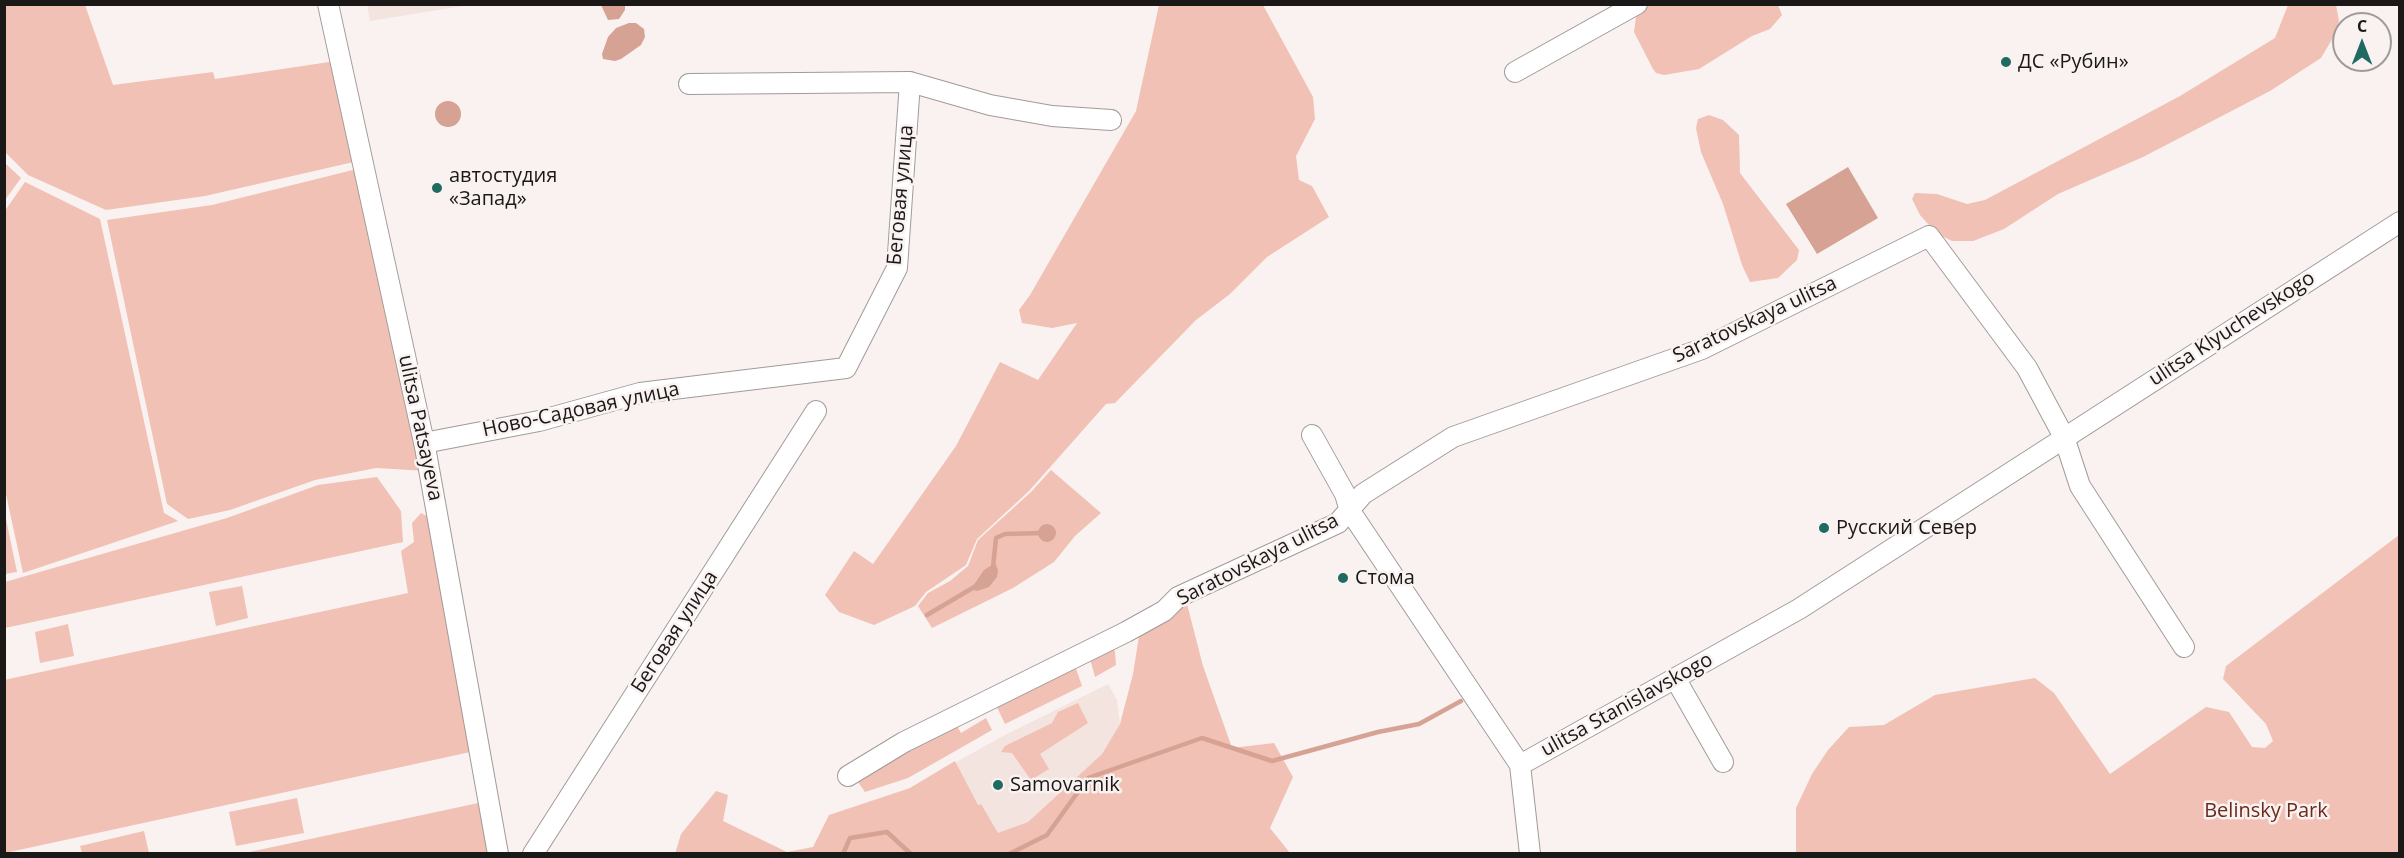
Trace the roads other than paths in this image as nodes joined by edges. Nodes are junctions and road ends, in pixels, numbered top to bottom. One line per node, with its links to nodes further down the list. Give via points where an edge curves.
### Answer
1 (328, 4): 12 (street, ulitsa Patsayeva)
2 (1636, 4): 3 (street)
3 (1515, 72)
4 (910, 82): 5 (street); 6 (street, via 990,105 1052,116); 8 (street, Беговая улица, via 897,268)
5 (689, 84)
6 (1111, 120)
7 (2400, 222): 11 (street, ulitsa Klyuchevskogo)
8 (846, 368): 12 (street, Ново-Садовая улица, via 640,393 539,421)
9 (816, 411): 20 (street, Беговая улица)
10 (1312, 435): 13 (street, ulitsa Stanislavskogo, via 1345,494)
11 (2064, 437): 13 (street, Saratovskaya ulitsa, via 2027,368 1929,236 1702,349 1453,437 1363,494); 14 (street, via 2080,486); 15 (street, ulitsa Stanislavskogo, via 1799,609)
12 (424, 443): 19 (street, ulitsa Patsayeva)
13 (1350, 511): 17 (street, ulitsa Stanislavskogo); 18 (street, Saratovskaya ulitsa, via 1338,523 1178,597 1164,611 1126,632 904,742)
14 (2184, 647)
15 (1676, 678): 16 (street); 17 (street, ulitsa Stanislavskogo)
16 (1723, 762)
17 (1520, 765): 21 (street)
18 (848, 776)
19 (498, 854)
20 (533, 854)
21 (1530, 854)

